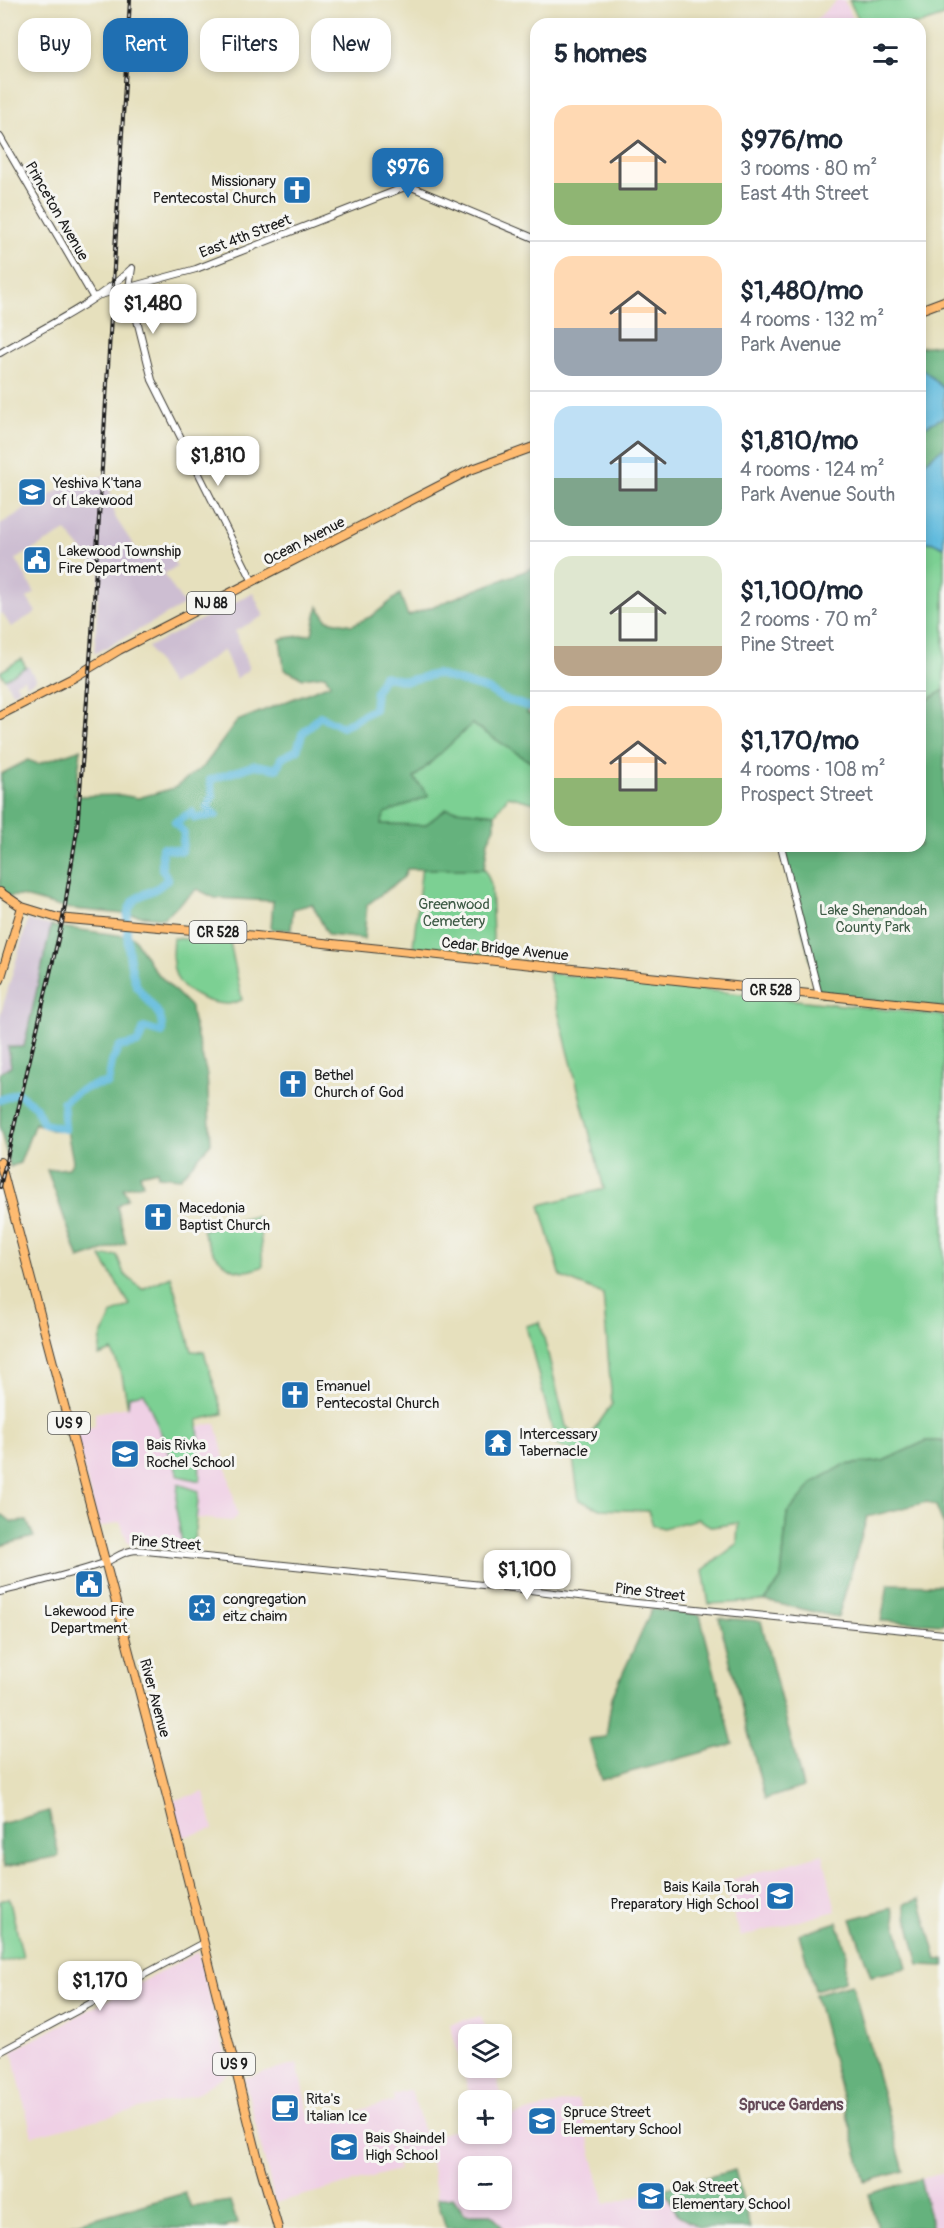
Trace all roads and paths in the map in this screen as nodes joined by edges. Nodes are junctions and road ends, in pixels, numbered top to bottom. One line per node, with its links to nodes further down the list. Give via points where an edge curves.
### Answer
1 (0, 137): 4 (street, Princeton Avenue)
2 (530, 236): 3 (street, East 4th Street, via 410,186 196,268)
3 (129, 288): 4 (street, East 4th Street); 4 (street, via 132,268); 9 (street, via 152,380)
4 (93, 297): 7 (street)
5 (944, 301): 6 (main road)
6 (926, 308)
7 (0, 353)
8 (530, 448): 9 (main road, Ocean Avenue / NJ 88, via 470,470)
9 (253, 582): 10 (main road, Ocean Avenue / NJ 88)
10 (0, 714)
11 (783, 852): 15 (street)
12 (0, 892): 13 (main road)
13 (22, 907): 14 (main road); 15 (main road, Cedar Bridge Avenue / CR 528, via 63,918)
14 (0, 980)
15 (819, 995): 16 (main road, Cedar Bridge Avenue / CR 528)
16 (944, 1008)
17 (0, 1162): 18 (highway, River Avenue / US 9)
18 (105, 1563): 19 (street, Pine Street); 20 (street, Pine Street, via 121,1553 136,1550); 21 (highway, River Avenue / US 9)
19 (0, 1592)
20 (944, 1635)
21 (203, 1943): 22 (street); 23 (highway, River Avenue / US 9)
22 (0, 2052)
23 (278, 2228)

